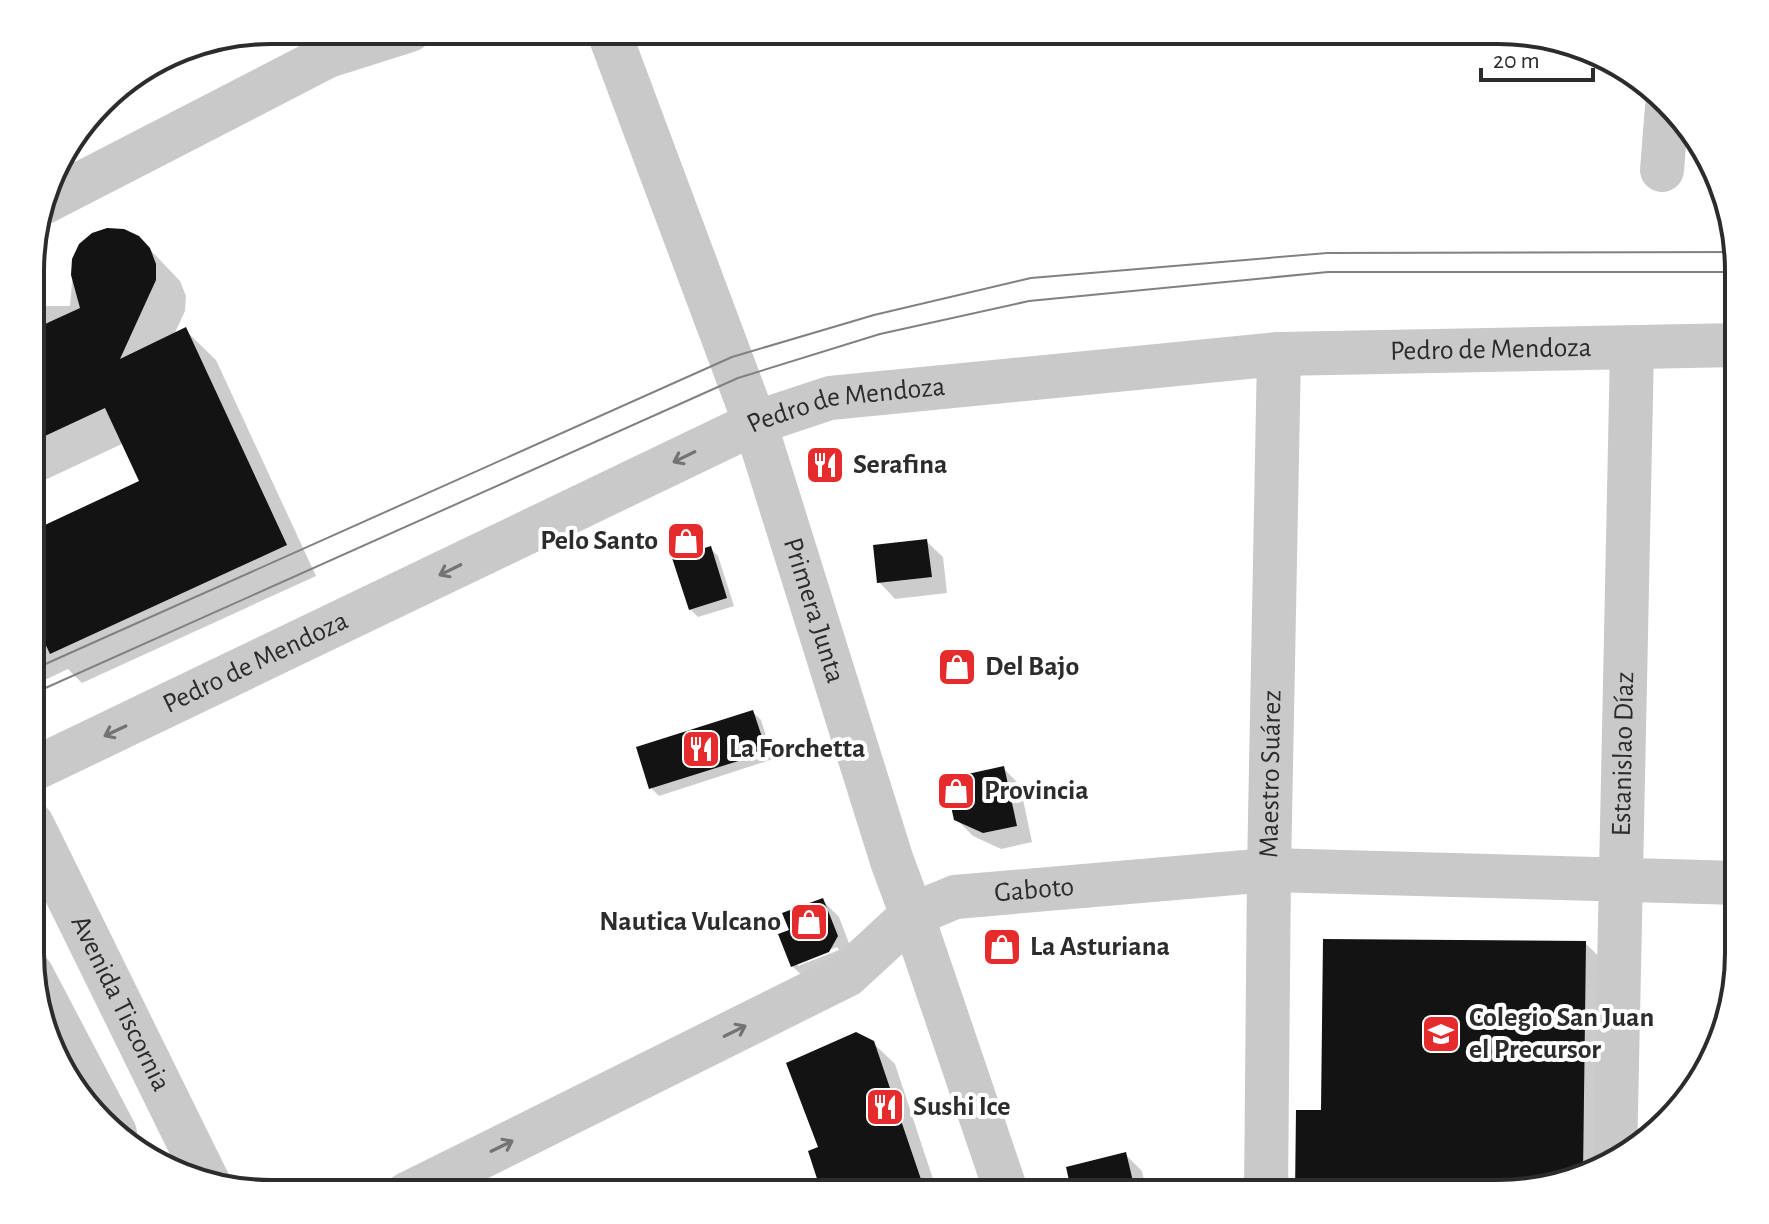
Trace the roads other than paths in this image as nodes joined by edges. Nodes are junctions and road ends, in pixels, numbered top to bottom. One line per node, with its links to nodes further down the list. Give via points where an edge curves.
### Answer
1 (316, 44): 5 (street)
2 (613, 44): 9 (street, Primera Junta)
3 (1666, 118): 4 (street)
4 (1662, 170)
5 (57, 195)
6 (1725, 345): 7 (street, Pedro de Mendoza)
7 (1632, 348): 8 (street, Pedro de Mendoza); 13 (street, Estanislao Díaz)
8 (1279, 354): 9 (street, Pedro de Mendoza, via 830,398); 12 (street, Maestro Suárez)
9 (755, 423): 10 (street, Pedro de Mendoza, one-way to 10); 15 (street, Primera Junta)
10 (44, 764)
11 (44, 848): 19 (street, Avenida Tiscornia)
12 (1269, 870): 13 (street, Gaboto); 15 (street, Gaboto, via 955,897); 22 (street, Maestro Suárez)
13 (1621, 880): 14 (street, Gaboto); 18 (street, Estanislao Díaz)
14 (1725, 883)
15 (912, 915): 20 (street, Gaboto, one-way to 15, via 847,975); 21 (street, Primera Junta)
16 (53, 1014): 17 (street)
17 (96, 1096)
18 (1615, 1147)
19 (201, 1169)
20 (435, 1180)
21 (1002, 1180)
22 (1266, 1180)

